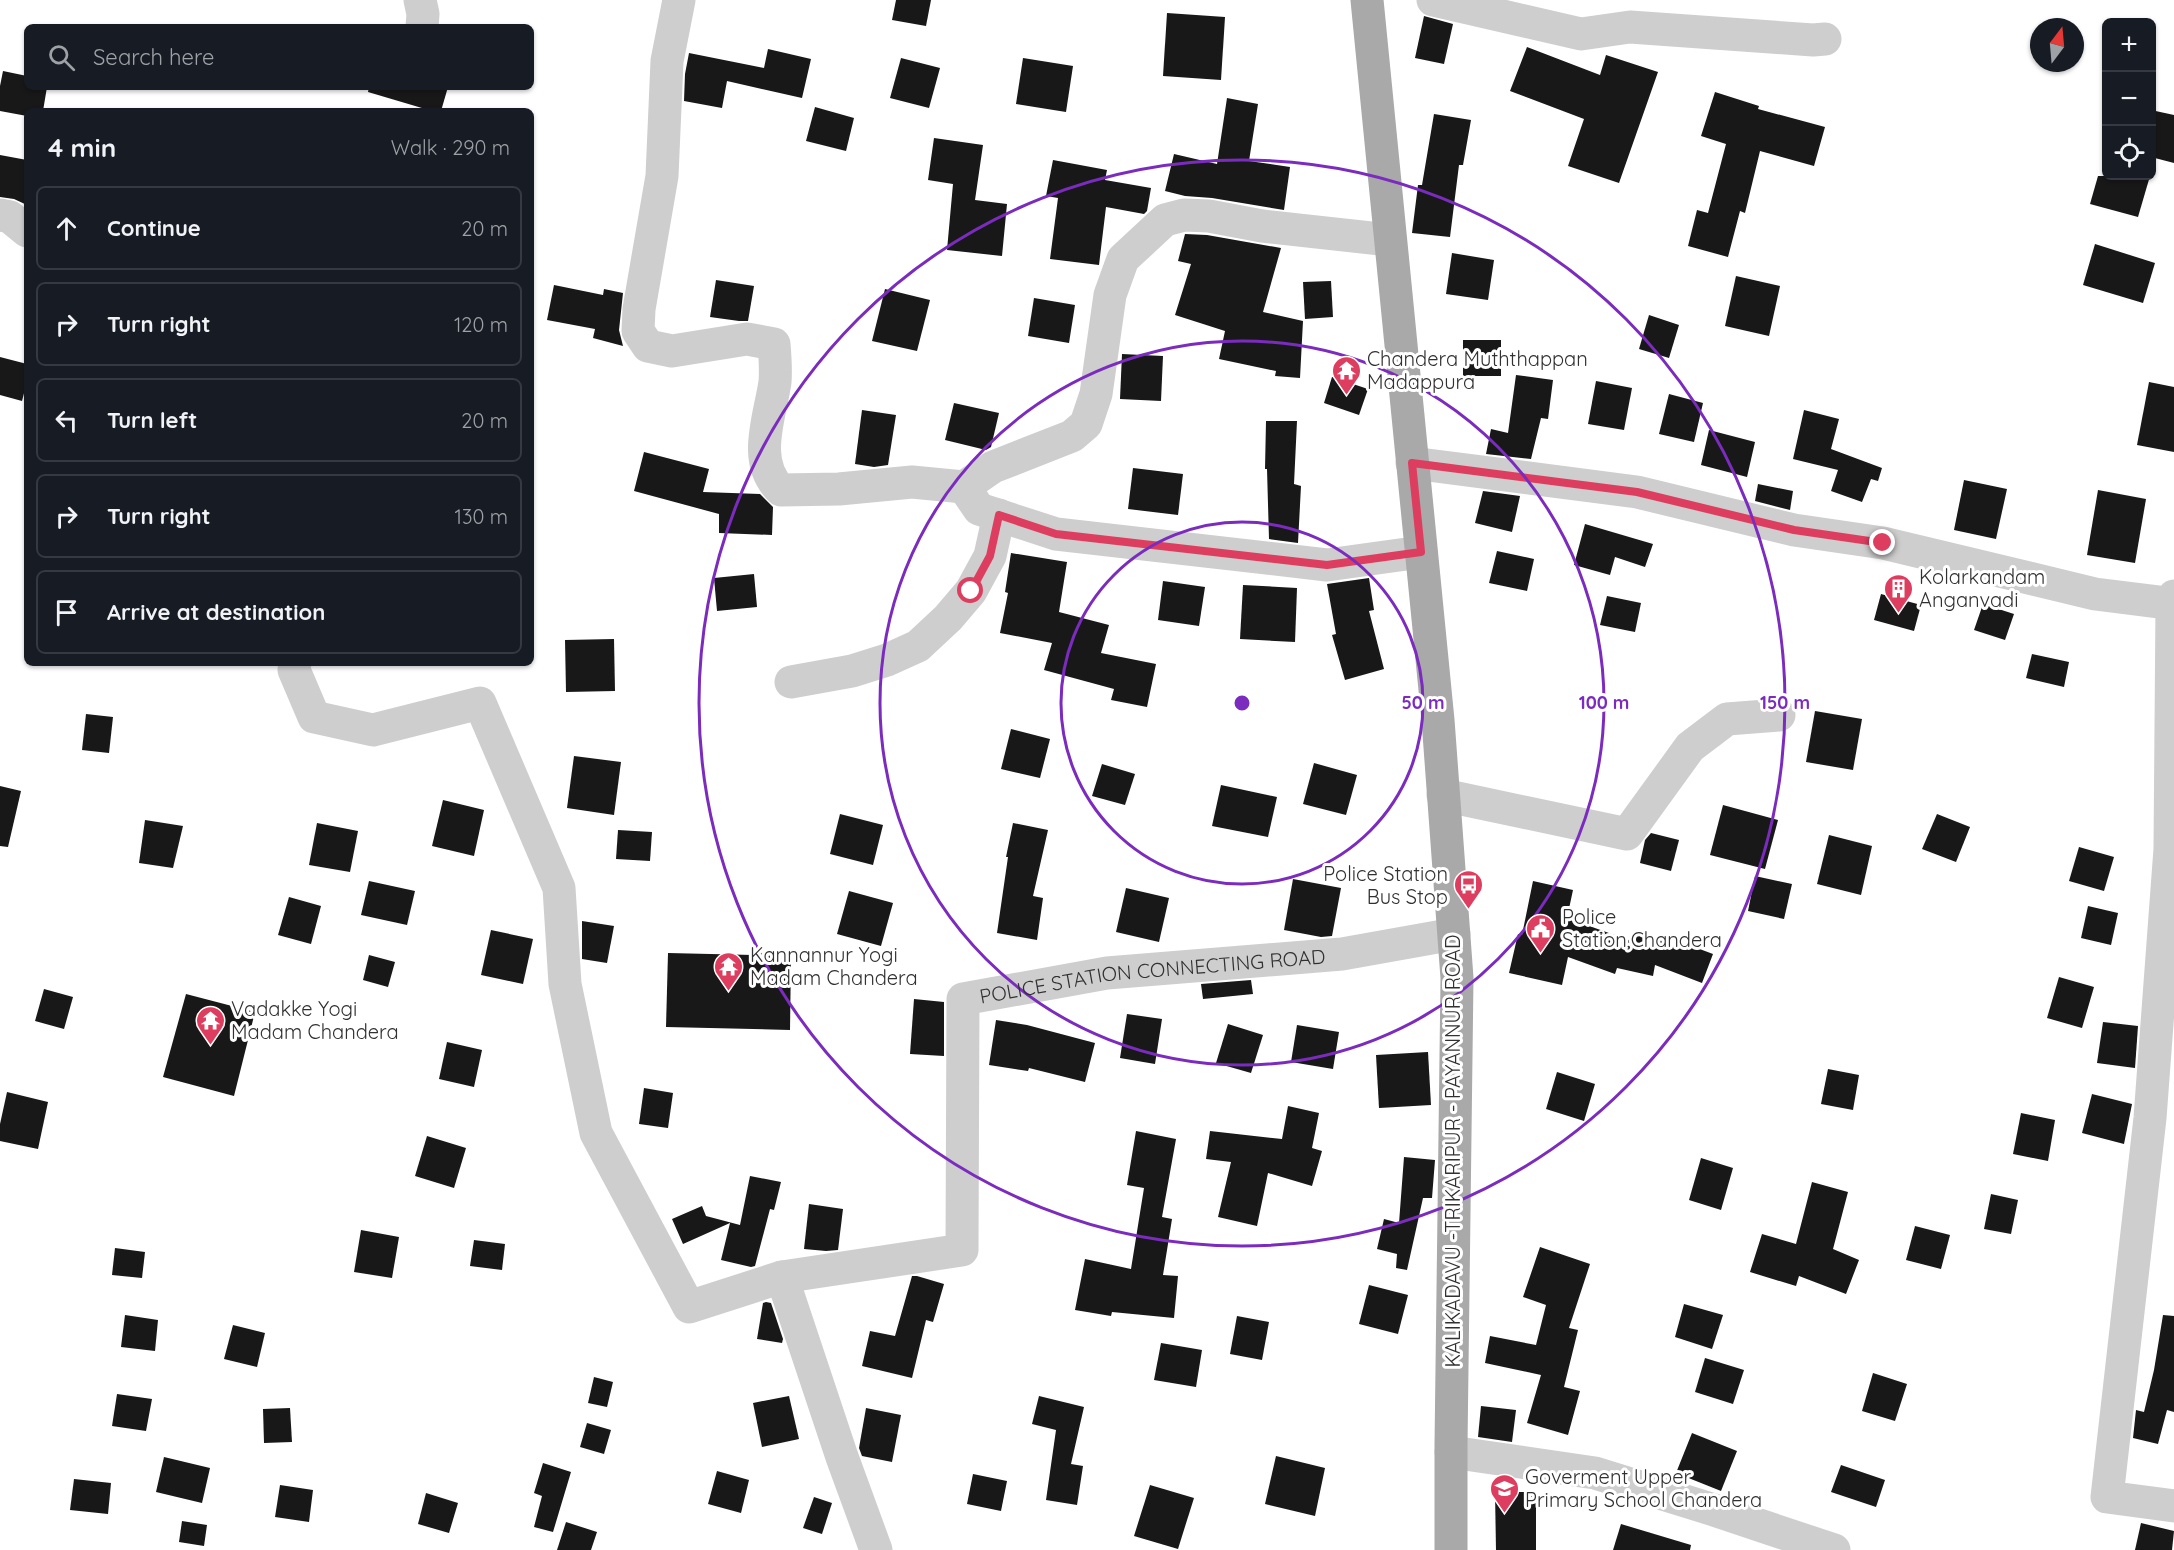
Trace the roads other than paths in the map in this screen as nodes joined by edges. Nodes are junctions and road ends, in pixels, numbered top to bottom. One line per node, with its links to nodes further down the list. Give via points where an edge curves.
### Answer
1 (420, 0): 5 (street)
2 (679, 0): 11 (street, via 667,61 662,176 638,330 648,346 672,351 747,339 774,344 775,380 764,457 772,481 782,490 912,482)
3 (1367, 0): 9 (main road, KALIKADAVU -TRIKARIPUR - PAYANNUR ROAD)
4 (1433, 0): 6 (street, via 1581,34 1630,27)
5 (422, 24)
6 (1825, 39)
7 (0, 215): 8 (street, via 10,216)
8 (24, 228)
9 (1389, 240): 10 (main road, KALIKADAVU -TRIKARIPUR - PAYANNUR ROAD); 11 (street, via 1209,216 1184,215 1166,220 1123,259 1110,295 1096,394 1086,424 1072,436 993,467)
10 (1412, 463): 13 (main road, KALIKADAVU -TRIKARIPUR - PAYANNUR ROAD); 14 (street, via 1637,492 1794,530 1883,543 2095,594)
11 (964, 487): 12 (street, via 979,509)
12 (999, 515): 13 (street, via 1056,534 1327,565); 16 (street, via 990,556 971,591 918,646 852,671)
13 (1421, 552): 18 (main road, KALIKADAVU -TRIKARIPUR - PAYANNUR ROAD)
14 (2173, 601): 22 (street, via 2170,849 2150,1118 2107,1497)
15 (295, 666): 20 (street, via 314,717 373,730 480,703 559,888 565,984 596,1133 689,1307)
16 (791, 682)
17 (1779, 715): 18 (street, via 1727,719 1690,747 1627,834)
18 (1443, 795): 19 (main road, KALIKADAVU -TRIKARIPUR - PAYANNUR ROAD)
19 (1454, 934): 20 (street, POLICE STATION CONNECTING ROAD, via 1342,954 1107,973 963,999 962,1250); 21 (main road, KALIKADAVU -TRIKARIPUR - PAYANNUR ROAD, via 1457,978)
20 (782, 1277): 23 (street)
21 (1451, 1452): 24 (main road, KALIKADAVU -TRIKARIPUR - PAYANNUR ROAD); 25 (street, via 1594,1473)
22 (2174, 1506)
23 (876, 1550)
24 (1451, 1550)
25 (1834, 1550)

